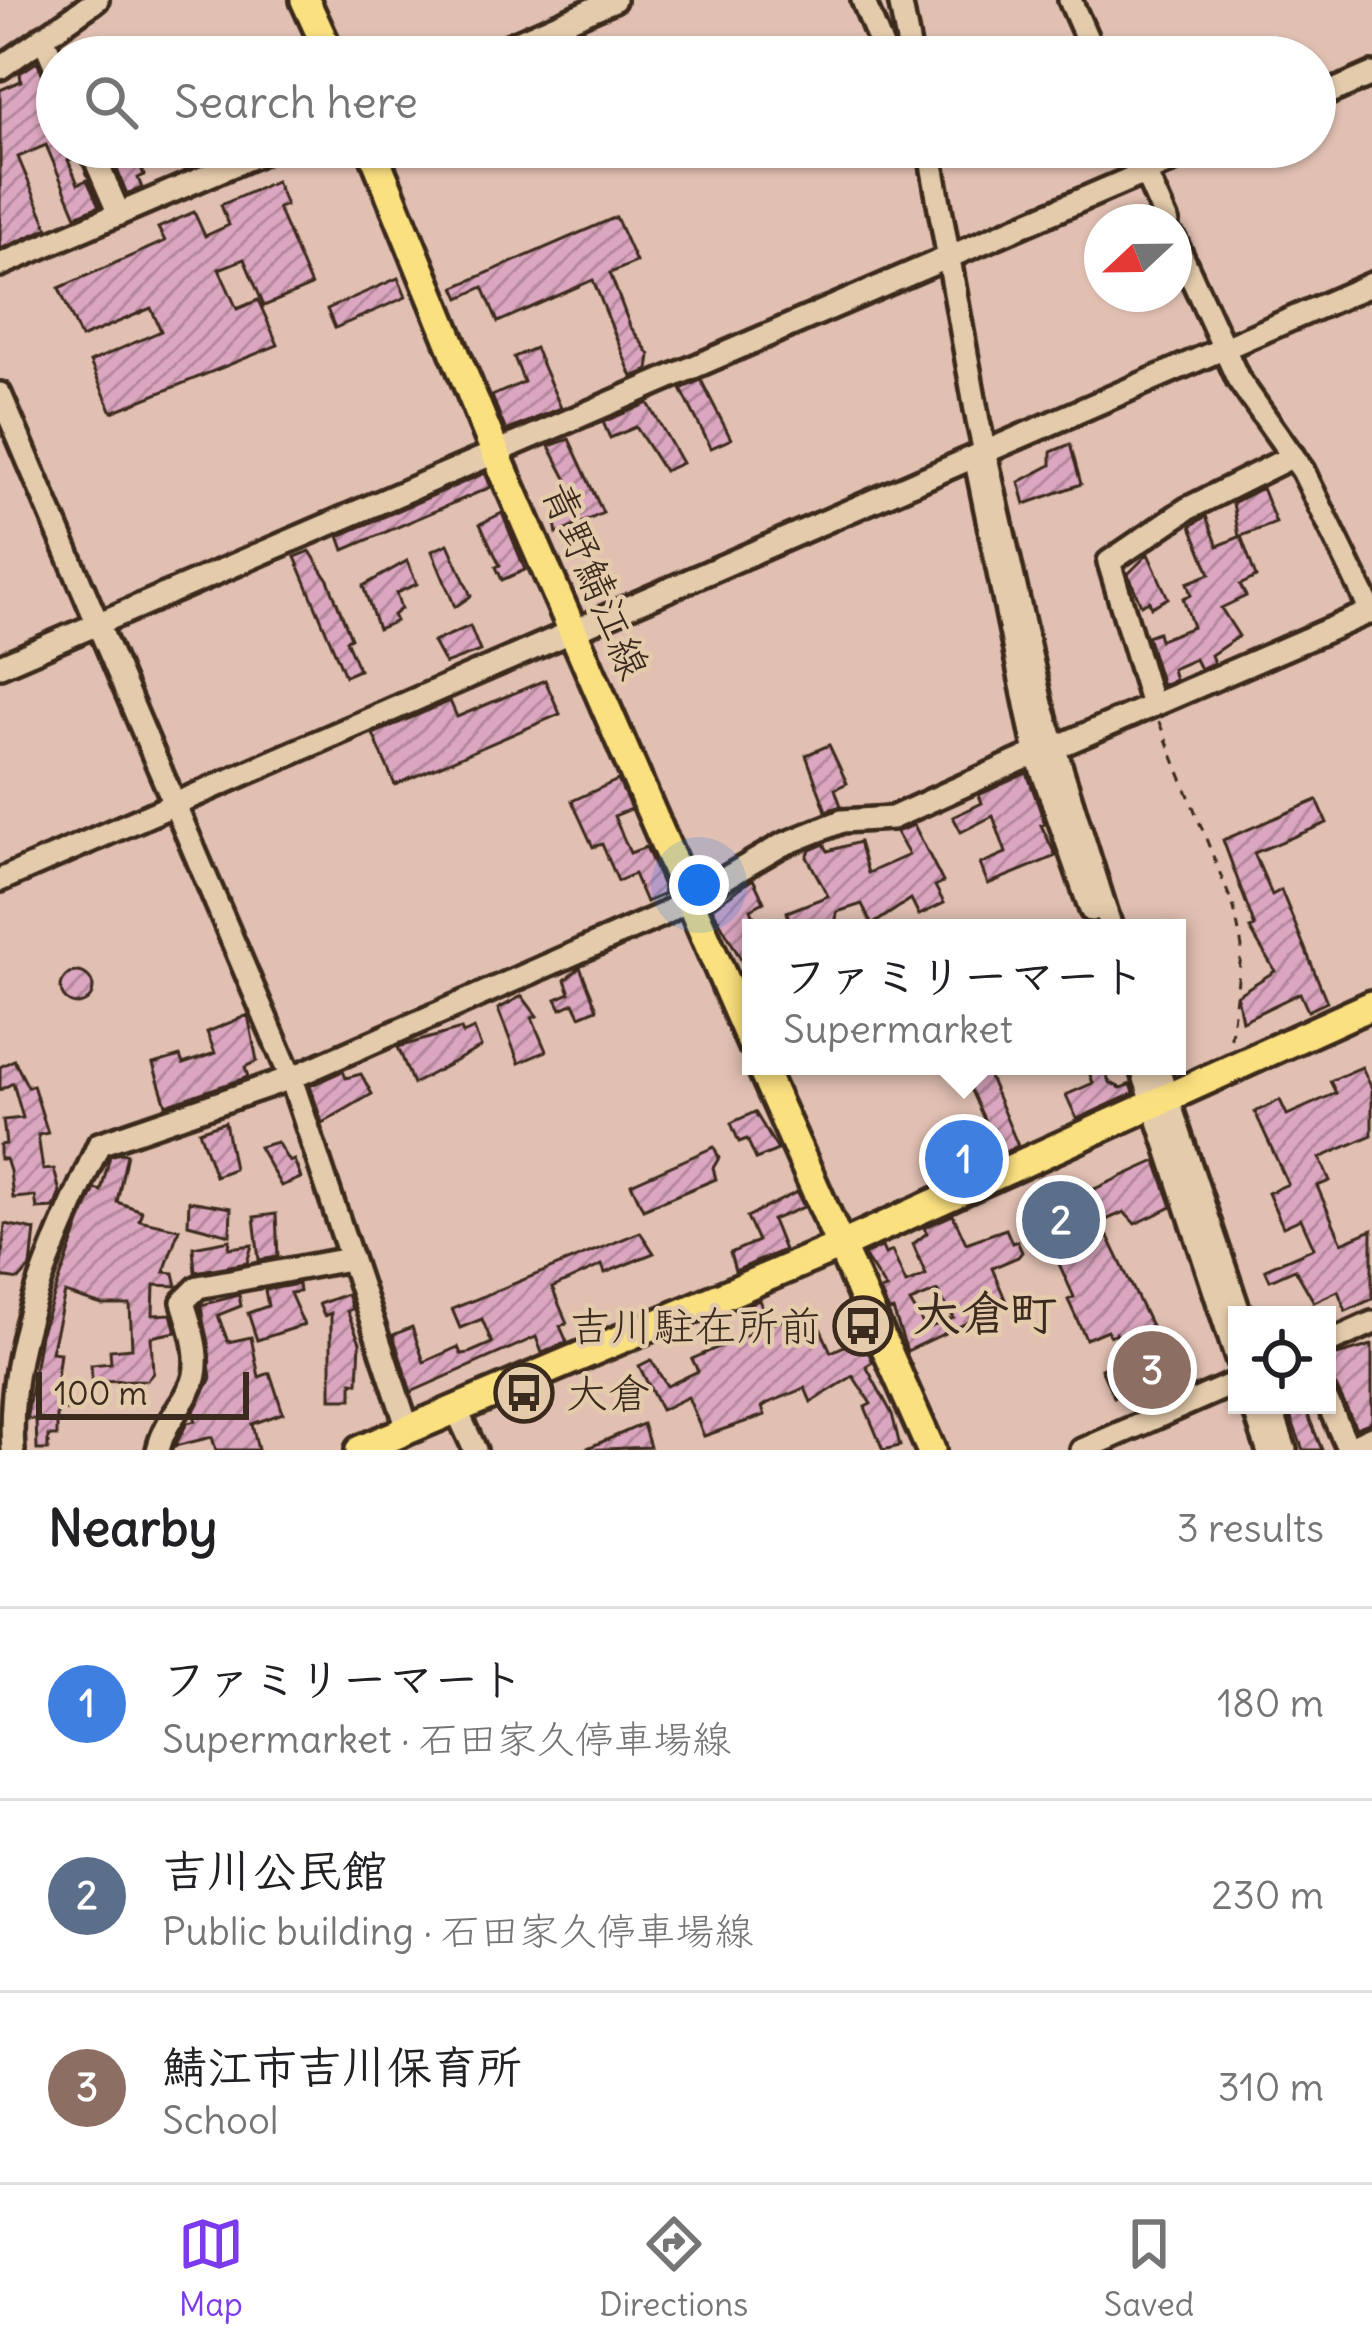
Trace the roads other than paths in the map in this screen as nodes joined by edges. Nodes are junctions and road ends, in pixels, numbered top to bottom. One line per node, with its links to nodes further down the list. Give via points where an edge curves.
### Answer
1 (97, 0): 7 (street)
2 (305, 0): 8 (main road)
3 (614, 0): 9 (street)
4 (863, 0): 10 (street)
5 (900, 0): 11 (street)
6 (1070, 0): 12 (street)
7 (44, 36)
8 (322, 36)
9 (531, 36)
10 (878, 36)
11 (907, 36)
12 (1086, 36)
13 (36, 42): 14 (street)
14 (0, 68)
15 (1372, 74): 16 (street)
16 (1336, 90)
17 (99, 168): 25 (street)
18 (226, 168): 25 (street)
19 (380, 168): 32 (main road, 青野鯖江線)
20 (931, 168): 26 (street)
21 (1143, 168): 23 (street)
22 (1156, 168): 23 (street)
23 (1145, 173): 24 (street); 26 (street)
24 (1158, 204)
25 (119, 214): 27 (street)
26 (943, 261): 32 (street); 33 (street)
27 (0, 265)
28 (1192, 280): 30 (street)
29 (1372, 284): 30 (street)
30 (1222, 349): 33 (street); 34 (street)
31 (0, 394): 36 (street)
32 (496, 454): 36 (street); 37 (main road, 青野鯖江線)
33 (982, 454): 37 (street); 40 (street)
34 (1293, 456): 35 (street); 39 (street, via 1186,509 1108,562)
35 (1372, 612): 39 (street)
36 (97, 623): 38 (street); 41 (street)
37 (573, 632): 41 (street); 43 (main road, 青野鯖江線)
38 (0, 666)
39 (1151, 702): 40 (street)
40 (1044, 751): 43 (street, via 892,818 842,821 782,845); 44 (street); 45 (street)
41 (176, 806): 42 (street); 51 (street)
42 (0, 880)
43 (689, 901): 47 (main road, 青野鯖江線); 51 (street)
44 (1094, 919)
45 (1109, 919)
46 (1372, 1005): 52 (main road)
47 (742, 1022)
48 (765, 1075): 53 (main road)
49 (1146, 1075): 52 (street)
50 (1158, 1075): 52 (street)
51 (291, 1078): 54 (street); 66 (street, via 99,1144 35,1290 10,1409)
52 (1161, 1102): 53 (main road); 55 (street); 57 (street)
53 (840, 1246): 60 (main road); 70 (main road)
54 (349, 1259): 64 (street); 67 (street, via 198,1287 183,1303 195,1340 193,1385 163,1427)
55 (1237, 1306)
56 (1372, 1323): 58 (street)
57 (1228, 1328)
58 (1336, 1339)
59 (1228, 1386): 71 (street)
60 (457, 1409): 64 (main road); 69 (street)
61 (1256, 1414): 72 (street)
62 (1273, 1414): 73 (street)
63 (1333, 1414): 65 (street, via 1348,1448)
64 (408, 1430): 68 (main road)
65 (1372, 1437)
66 (13, 1450)
67 (158, 1450)
68 (360, 1450)
69 (475, 1450)
70 (931, 1450)
71 (1082, 1450)
72 (1268, 1450)
73 (1285, 1450)

